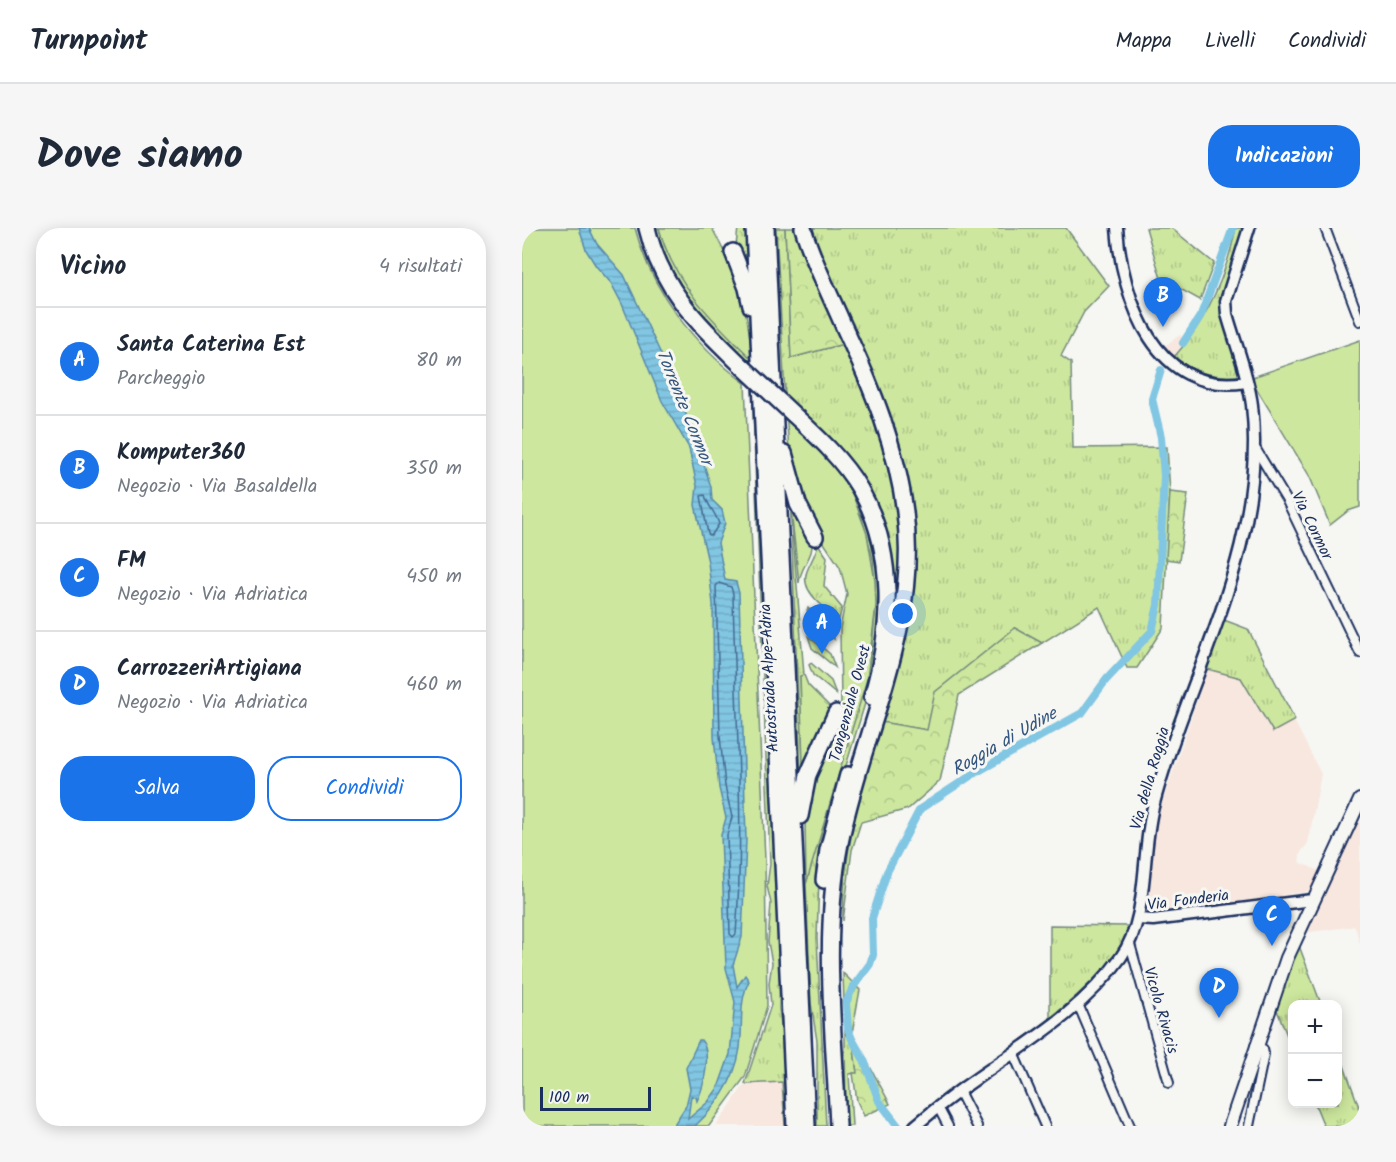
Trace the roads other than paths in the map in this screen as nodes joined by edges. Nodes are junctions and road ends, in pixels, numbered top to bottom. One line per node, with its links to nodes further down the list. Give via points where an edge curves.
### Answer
1 (647, 228): 30 (highway, Tangenziale Ovest, bridge, via 652,250 683,307 840,461 860,489 882,544 887,586 876,683 839,801 822,894 821,975)
2 (754, 228): 11 (highway, Autostrada Alpe-Adria)
3 (766, 228): 10 (highway, Autostrada Alpe-Adria)
4 (803, 228): 31 (highway, Tangenziale Ovest, via 886,430 901,486 907,550 904,604 896,647 849,805 833,883 831,973)
5 (1117, 228): 12 (street, via 1125,281 1144,330 1158,351 1194,377 1210,382)
6 (1249, 228): 12 (street, Via della Roggia, via 1226,302)
7 (1325, 228): 9 (street)
8 (733, 252): 11 (highway, via 750,300 753,353)
9 (1360, 321)
10 (771, 356): 14 (highway, via 780,384 787,471); 18 (highway, Autostrada Alpe-Adria)
11 (761, 370): 28 (highway, Autostrada Alpe-Adria)
12 (1246, 382): 13 (street, Via della Roggia)
13 (1253, 444): 15 (street, Via Cormor, via 1287,501); 20 (street, Via della Roggia, via 1242,543 1218,624 1153,808)
14 (815, 537)
15 (1360, 653)
16 (836, 713): 18 (highway, via 802,797 802,873)
17 (1360, 800): 19 (main road)
18 (797, 900): 29 (highway, Autostrada Alpe-Adria)
19 (1312, 900): 20 (street, Via Fonderia); 24 (main road, via 1255,1046)
20 (1138, 919): 21 (street, Via della Roggia)
21 (1130, 944): 22 (street, Via della Roggia); 25 (street, Vicolo Rivacis)
22 (1078, 1004): 23 (street, Via della Roggia); 36 (street)
23 (1014, 1055): 26 (street, Via della Roggia); 35 (street)
24 (1254, 1070): 37 (main road); 38 (street)
25 (1169, 1083)
26 (959, 1091): 27 (street, Via della Roggia); 34 (street)
27 (938, 1107): 32 (street, Via della Roggia); 33 (street)
28 (795, 1126)
29 (807, 1126)
30 (829, 1126)
31 (838, 1126)
32 (915, 1126)
33 (948, 1126)
34 (977, 1126)
35 (1046, 1126)
36 (1130, 1126)
37 (1230, 1126)
38 (1249, 1126)

